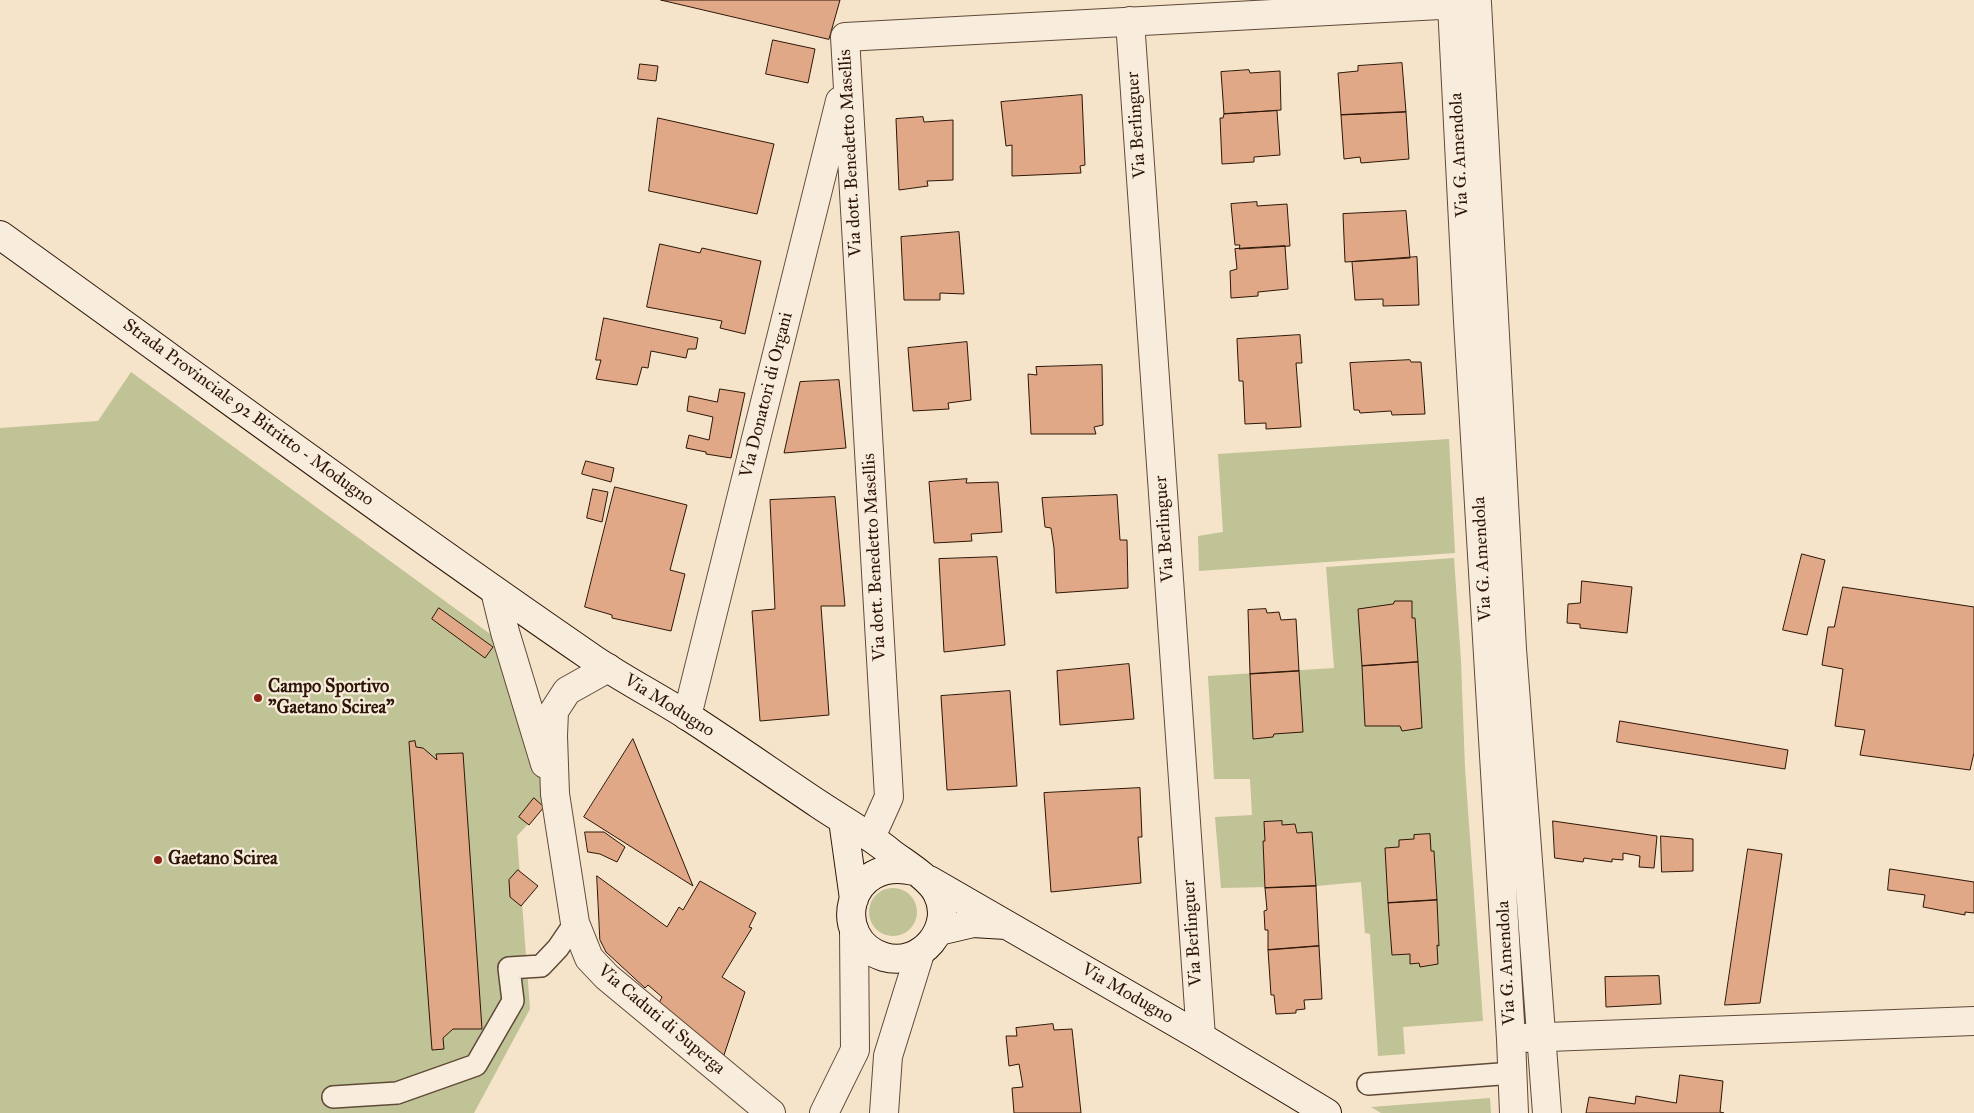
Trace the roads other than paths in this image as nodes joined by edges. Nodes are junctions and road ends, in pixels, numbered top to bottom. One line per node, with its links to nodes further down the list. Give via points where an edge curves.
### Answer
1 (1465, 4): 2 (street, Via dott. Benedetto Masellis); 4 (street, Via G. Amendola)
2 (1130, 21): 3 (street, Via dott. Benedetto Masellis, via 845,37); 24 (street, Via Berlinguer)
3 (847, 73): 11 (street, Via Donatori di Organi); 14 (street, Via dott. Benedetto Masellis, via 889,797)
4 (1474, 174): 6 (street); 7 (street, Via G. Amendola)
5 (0, 235): 8 (street, Strada Provinciale 92 Bitritto - Modugno)
6 (1496, 319): 7 (street); 9 (street)
7 (1468, 321): 9 (street, Via G. Amendola)
8 (496, 591): 10 (street, Via Modugno); 12 (street, Via Caduti di Superga, via 505,632)
9 (1500, 649): 23 (street); 25 (street, Via G. Amendola)
10 (608, 668): 11 (street, Via Modugno); 12 (street, Via Caduti di Superga, via 568,692 554,711)
11 (687, 716): 13 (street, Via Modugno)
12 (555, 794): 17 (street, Via Caduti di Superga)
13 (843, 820): 14 (street, Via Modugno); 16 (street)
14 (871, 837): 15 (street, Via Modugno)
15 (920, 875): 16 (street, via 900,868 886,869 861,885); 18 (street, Via Modugno); 20 (street, via 936,889 942,902 943,917)
16 (854, 899): 19 (street, via 851,914)
17 (575, 923): 28 (lane, via 558,948 540,966 509,968 513,1001 476,1065 397,1093); 29 (street, Via Caduti di Superga, via 589,958 608,977)
18 (1007, 925): 20 (street, via 973,923); 24 (street, Via Modugno)
19 (854, 930): 21 (street, via 862,943 882,956 905,958); 30 (street, via 855,1050)
20 (939, 931): 21 (street, via 932,943)
21 (920, 953): 31 (street, via 888,1056)
22 (1974, 1021): 23 (street)
23 (1540, 1036): 25 (street); 34 (street)
24 (1201, 1037): 32 (street, Via Modugno)
25 (1511, 1039): 26 (street, Via G. Amendola)
26 (1513, 1073): 27 (lane); 33 (street, Via G. Amendola)
27 (1368, 1084)
28 (333, 1097)
29 (771, 1113)
30 (824, 1113)
31 (884, 1113)
32 (1327, 1113)
33 (1514, 1113)
34 (1547, 1113)

